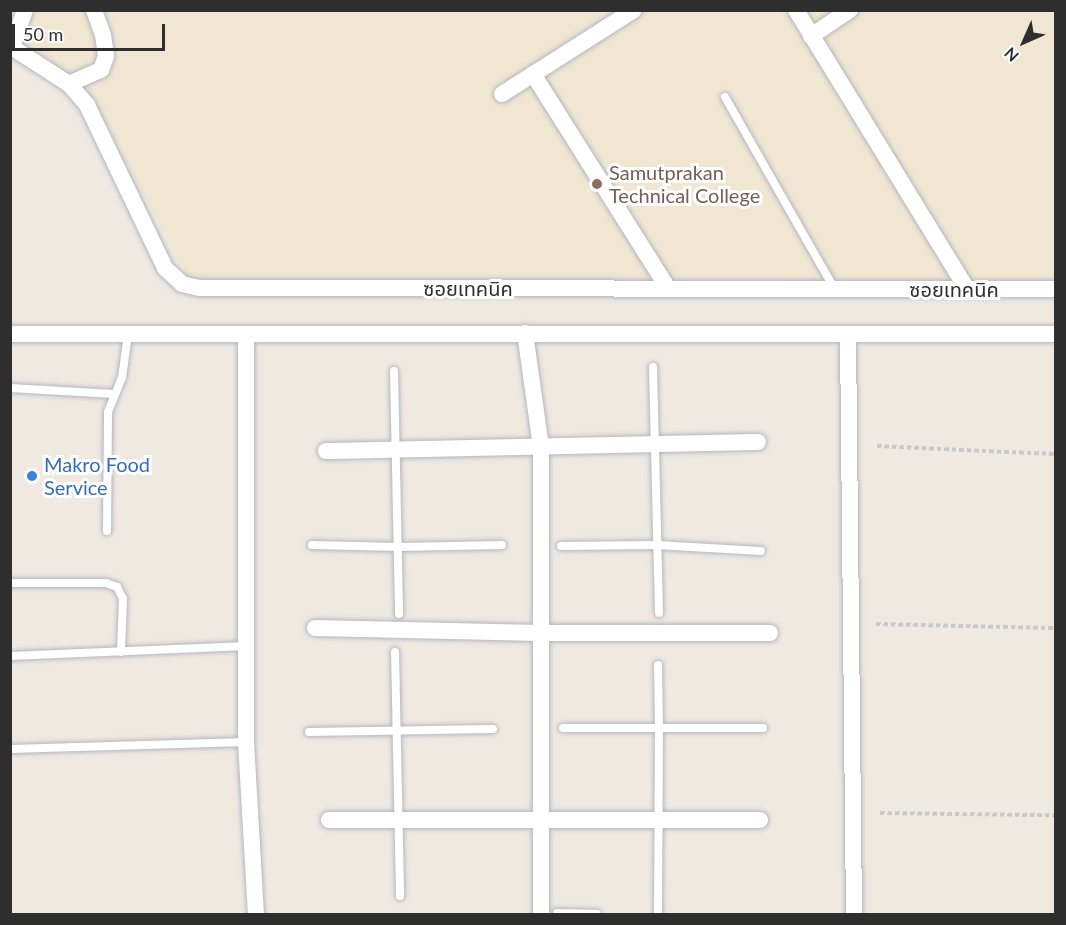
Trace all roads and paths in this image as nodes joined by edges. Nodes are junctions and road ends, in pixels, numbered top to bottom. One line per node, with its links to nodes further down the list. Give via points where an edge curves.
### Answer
1 (25, 10): 7 (street)
2 (94, 10): 9 (street, via 106,56 101,70)
3 (634, 10): 8 (street)
4 (796, 10): 6 (street)
5 (850, 10): 6 (street)
6 (812, 36): 14 (street)
7 (11, 46): 9 (street, ซอยเทคนิค)
8 (533, 74): 10 (street); 12 (street)
9 (69, 84): 12 (street, ซอยเทคนิค, via 87,105 165,268 182,284 200,288)
10 (502, 94)
11 (725, 97): 13 (lane)
12 (668, 288): 13 (street, ซอยเทคนิค)
13 (834, 289): 14 (street, ซอยเทคนิค)
14 (967, 289): 15 (street, ซอยเทคนิค)
15 (1056, 289)
16 (525, 333): 19 (street); 20 (street); 29 (street)
17 (10, 334): 18 (street)
18 (128, 334): 19 (street); 25 (lane, via 122,378)
19 (246, 334): 48 (street)
20 (848, 334): 21 (street); 73 (street)
21 (1056, 334)
22 (653, 367): 27 (lane)
23 (394, 371): 30 (lane)
24 (10, 388): 25 (lane)
25 (114, 394): 33 (lane, via 108,412)
26 (758, 442): 27 (street)
27 (654, 444): 29 (street); 36 (lane)
28 (877, 446): 32 (path)
29 (541, 447): 30 (street); 46 (street)
30 (397, 449): 31 (street); 38 (lane)
31 (326, 451)
32 (1056, 454)
33 (107, 531)
34 (312, 545): 38 (lane)
35 (502, 545): 38 (lane)
36 (657, 545): 37 (lane); 39 (lane); 41 (lane)
37 (561, 546)
38 (398, 547): 42 (lane)
39 (761, 551)
40 (10, 583): 49 (lane, via 106,583 117,587 123,599)
41 (659, 613)
42 (399, 614)
43 (876, 624): 45 (path)
44 (315, 628): 46 (street)
45 (1056, 628)
46 (540, 633): 47 (street); 63 (street)
47 (770, 633)
48 (247, 646): 49 (lane); 59 (street)
49 (121, 652): 51 (lane)
50 (395, 652): 56 (lane)
51 (10, 656)
52 (658, 665): 54 (lane)
53 (563, 728): 54 (lane)
54 (659, 728): 55 (lane); 64 (lane)
55 (763, 728)
56 (398, 729): 57 (lane); 58 (lane); 66 (lane)
57 (493, 729)
58 (309, 732)
59 (246, 742): 60 (lane); 70 (street)
60 (10, 749)
61 (880, 813): 62 (path)
62 (1056, 815)
63 (540, 819): 64 (street); 66 (street); 69 (street)
64 (657, 819): 67 (street); 72 (lane)
65 (329, 820): 66 (street)
66 (398, 820): 68 (lane)
67 (760, 820)
68 (400, 896)
69 (549, 914): 71 (lane)
70 (256, 915)
71 (597, 915)
72 (658, 915)
73 (854, 915)

